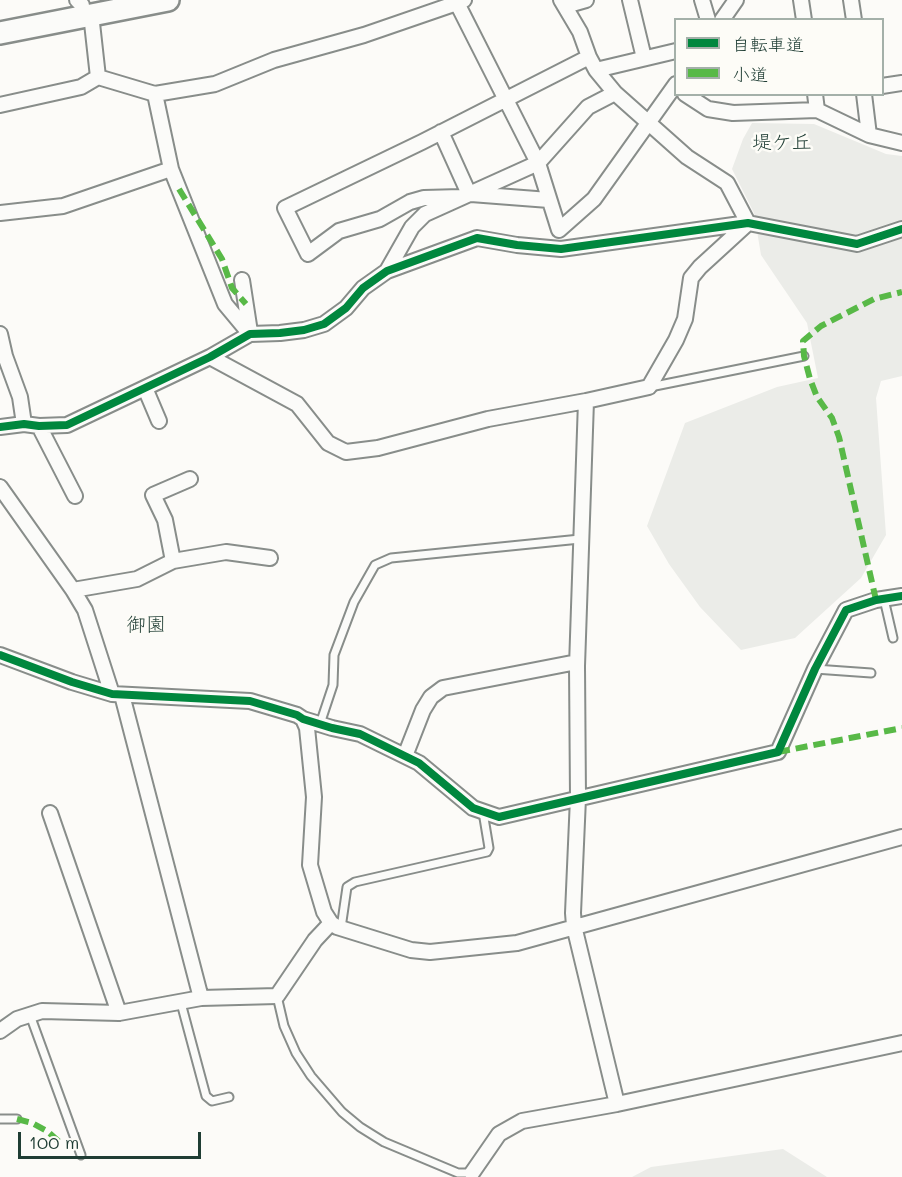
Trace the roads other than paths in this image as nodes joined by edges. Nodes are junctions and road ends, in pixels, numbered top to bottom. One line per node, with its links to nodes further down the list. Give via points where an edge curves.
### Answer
1 (168, 0): 10 (main road)
2 (586, 0): 9 (street)
3 (630, 0): 19 (street)
4 (702, 0): 12 (street)
5 (736, 0): 13 (street)
6 (801, 0): 14 (street)
7 (851, 0): 15 (street)
8 (461, 2): 26 (street, via 274,60 215,84); 30 (street)
9 (563, 3): 18 (street)
10 (115, 5): 11 (main road)
11 (83, 6): 16 (main road); 21 (street)
12 (707, 18)
13 (723, 18)
14 (804, 18)
15 (854, 18)
16 (0, 33)
17 (674, 51): 19 (street)
18 (589, 57): 20 (street); 30 (street)
19 (644, 58): 20 (street)
20 (596, 70): 24 (street)
21 (98, 77): 26 (street); 31 (street, via 81,87)
22 (902, 83): 23 (street)
23 (884, 86)
24 (615, 93): 33 (street); 37 (street, via 588,107)
25 (674, 93): 33 (street)
26 (155, 94): 38 (street)
27 (688, 96): 32 (street, via 708,109 733,113)
28 (815, 96): 32 (street)
29 (864, 96): 35 (street)
30 (506, 99): 34 (street); 37 (street)
31 (0, 105)
32 (817, 110): 35 (street)
33 (649, 124): 42 (street, via 687,157 726,183); 43 (street, via 594,199)
34 (441, 132): 39 (street); 39 (street, via 285,208 308,254 339,231 380,219 410,202)
35 (869, 135): 36 (street)
36 (902, 142)
37 (538, 163): 39 (street); 40 (street)
38 (171, 169): 41 (street, via 63,206); 49 (street, via 225,304)
39 (465, 196): 40 (street); 46 (street, via 425,214 412,227)
40 (549, 200): 43 (street)
41 (0, 213)
42 (748, 223): 44 (street, via 857,244); 45 (street); 52 (street, via 691,279 685,319)
43 (559, 230): 45 (street)
44 (902, 230)
45 (561, 249): 46 (street, via 477,238)
46 (387, 271): 49 (street, via 324,324 304,330)
47 (242, 280): 49 (street)
48 (0, 334): 56 (street, via 20,397)
49 (250, 334): 51 (street)
50 (804, 356): 52 (lane)
51 (210, 357): 53 (street); 54 (street, via 297,404 328,443 346,452 378,448 488,418)
52 (649, 387): 54 (street)
53 (145, 388): 55 (street); 57 (street, via 67,424)
54 (586, 401): 62 (street)
55 (159, 421)
56 (24, 424): 57 (street); 58 (street)
57 (39, 426): 61 (street)
58 (0, 427)
59 (190, 479): 64 (street, via 153,495 165,520)
60 (0, 487): 65 (street)
61 (75, 496)
62 (580, 540): 70 (street); 75 (lane, via 391,558 375,565 354,602 334,655 333,685)
63 (270, 558): 64 (street, via 226,552)
64 (172, 561): 65 (street, via 137,579)
65 (73, 590): 73 (street, via 85,610)
66 (902, 596): 67 (street)
67 (884, 599): 68 (lane); 71 (street, via 846,610)
68 (893, 638)
69 (0, 655): 73 (street)
70 (577, 662): 76 (street, via 444,688 431,697 423,710); 77 (street)
71 (815, 669): 72 (lane); 77 (street, via 778,752)
72 (871, 673)
73 (117, 694): 74 (street, via 250,701); 84 (street)
74 (303, 719): 75 (street); 81 (street, via 314,797 310,865 324,912)
75 (320, 724): 76 (street, via 360,734)
76 (405, 756): 78 (street)
77 (578, 798): 78 (street, via 499,817); 82 (street)
78 (483, 812): 81 (lane, via 487,852 356,882 347,887)
79 (50, 813): 86 (street)
80 (902, 837): 82 (street)
81 (336, 926): 82 (street, via 411,950 430,952 517,943); 83 (street, via 315,940)
82 (574, 926): 91 (street)
83 (277, 996): 84 (street); 95 (lane, via 296,1053 342,1112 384,1142 458,1173)
84 (201, 998): 85 (street)
85 (181, 1003): 86 (street); 90 (lane, via 206,1096 212,1101)
86 (118, 1013): 87 (street, via 42,1011)
87 (30, 1015): 88 (street); 94 (lane)
88 (0, 1031)
89 (902, 1043): 91 (street)
90 (230, 1097)
91 (618, 1104): 95 (street, via 522,1121 499,1134)
92 (0, 1119): 93 (lane)
93 (17, 1119)
94 (81, 1155)
95 (472, 1173)

